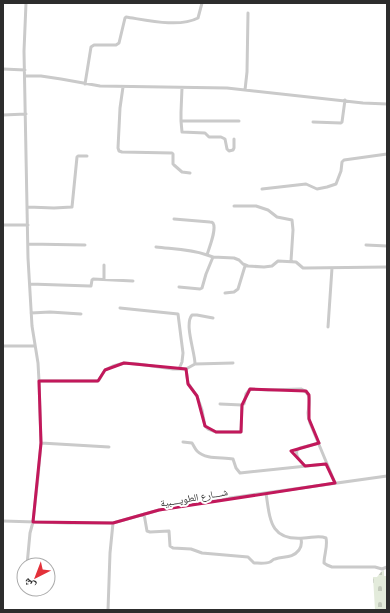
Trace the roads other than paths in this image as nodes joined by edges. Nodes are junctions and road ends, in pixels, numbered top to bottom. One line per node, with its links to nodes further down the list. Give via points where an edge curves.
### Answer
1 (26, 3): 5 (street)
2 (202, 3): 7 (street, via 198,18 181,23 124,18 118,44 91,47)
3 (248, 13): 10 (street)
4 (3, 69): 5 (street)
5 (25, 70): 6 (street)
6 (25, 76): 7 (street, via 41,76); 13 (street)
7 (85, 84): 8 (street)
8 (122, 87): 9 (street); 21 (street, via 119,150 172,153 173,164)
9 (182, 88): 10 (street); 15 (street)
10 (245, 90): 11 (street)
11 (345, 100): 12 (street); 17 (street, via 341,123)
12 (387, 104)
13 (26, 114): 14 (street); 24 (street)
14 (3, 115)
15 (181, 121): 16 (street); 18 (street, via 182,132 222,137 229,151 234,149)
16 (239, 121)
17 (313, 122)
18 (234, 139)
19 (387, 154): 22 (street, via 344,160 336,184 327,187 317,189 306,184)
20 (87, 156): 24 (street, via 77,157 72,207)
21 (190, 173)
22 (262, 189)
23 (234, 206): 35 (street, via 256,206 277,216 291,219)
24 (28, 207): 27 (street)
25 (174, 219): 33 (street, via 213,223 214,230)
26 (3, 225): 27 (street)
27 (28, 225): 28 (street)
28 (28, 244): 29 (street); 42 (street)
29 (85, 244)
30 (366, 245): 31 (street)
31 (387, 246)
32 (156, 247): 33 (street, via 201,252)
33 (207, 255): 34 (street)
34 (213, 257): 37 (street, via 234,258); 43 (street, via 202,288)
35 (292, 261): 37 (street, via 278,261 272,266 264,267); 39 (street, via 303,268)
36 (104, 264): 40 (street)
37 (245, 266): 44 (street, via 238,289 234,292)
38 (387, 267): 39 (street)
39 (332, 268): 49 (street)
40 (104, 279): 41 (street); 42 (street, via 93,279 91,286)
41 (133, 281)
42 (30, 284): 46 (street)
43 (179, 286)
44 (225, 292)
45 (120, 308): 54 (street, via 178,314 183,353)
46 (31, 313): 47 (street); 51 (street)
47 (81, 314)
48 (213, 318): 53 (street, via 197,315 190,317 189,332)
49 (328, 327)
50 (3, 346): 51 (street)
51 (35, 346): 56 (street)
52 (233, 363): 53 (street)
53 (196, 364): 55 (street)
54 (179, 369): 55 (street); 56 (street, via 124,363 105,370 97,381)
55 (186, 369): 58 (street, via 188,383 197,396 208,429 216,432 241,432)
56 (39, 381): 60 (street)
57 (220, 404): 58 (street)
58 (242, 405): 61 (street, via 250,390 302,389 309,395 309,419)
59 (183, 442): 64 (street, via 192,443 198,453 204,456 233,459 240,473)
60 (41, 443): 62 (street); 70 (street)
61 (319, 443): 63 (street); 64 (street, via 297,450 297,456)
62 (109, 446)
63 (326, 464): 64 (street); 66 (street)
64 (305, 466)
65 (387, 476): 66 (street, شــــارع الطويــــبية)
66 (335, 483): 67 (street, شــــارع الطويــــبية)
67 (266, 493): 68 (street, شــــارع الطويــــبية); 72 (street, via 268,512 276,530 286,537)
68 (144, 514): 71 (street, شــــارع الطويــــبية); 72 (street, via 147,531 169,531 170,546 202,553 248,557 254,563 292,556 301,547)
69 (3, 521): 70 (street, شــــارع الطويــــبية)
70 (32, 522): 71 (street, شــــارع الطويــــبية); 73 (street)
71 (113, 523): 75 (street)
72 (301, 538): 74 (street, via 326,538 324,563 330,567)
73 (27, 557)
74 (387, 567)
75 (108, 610)

